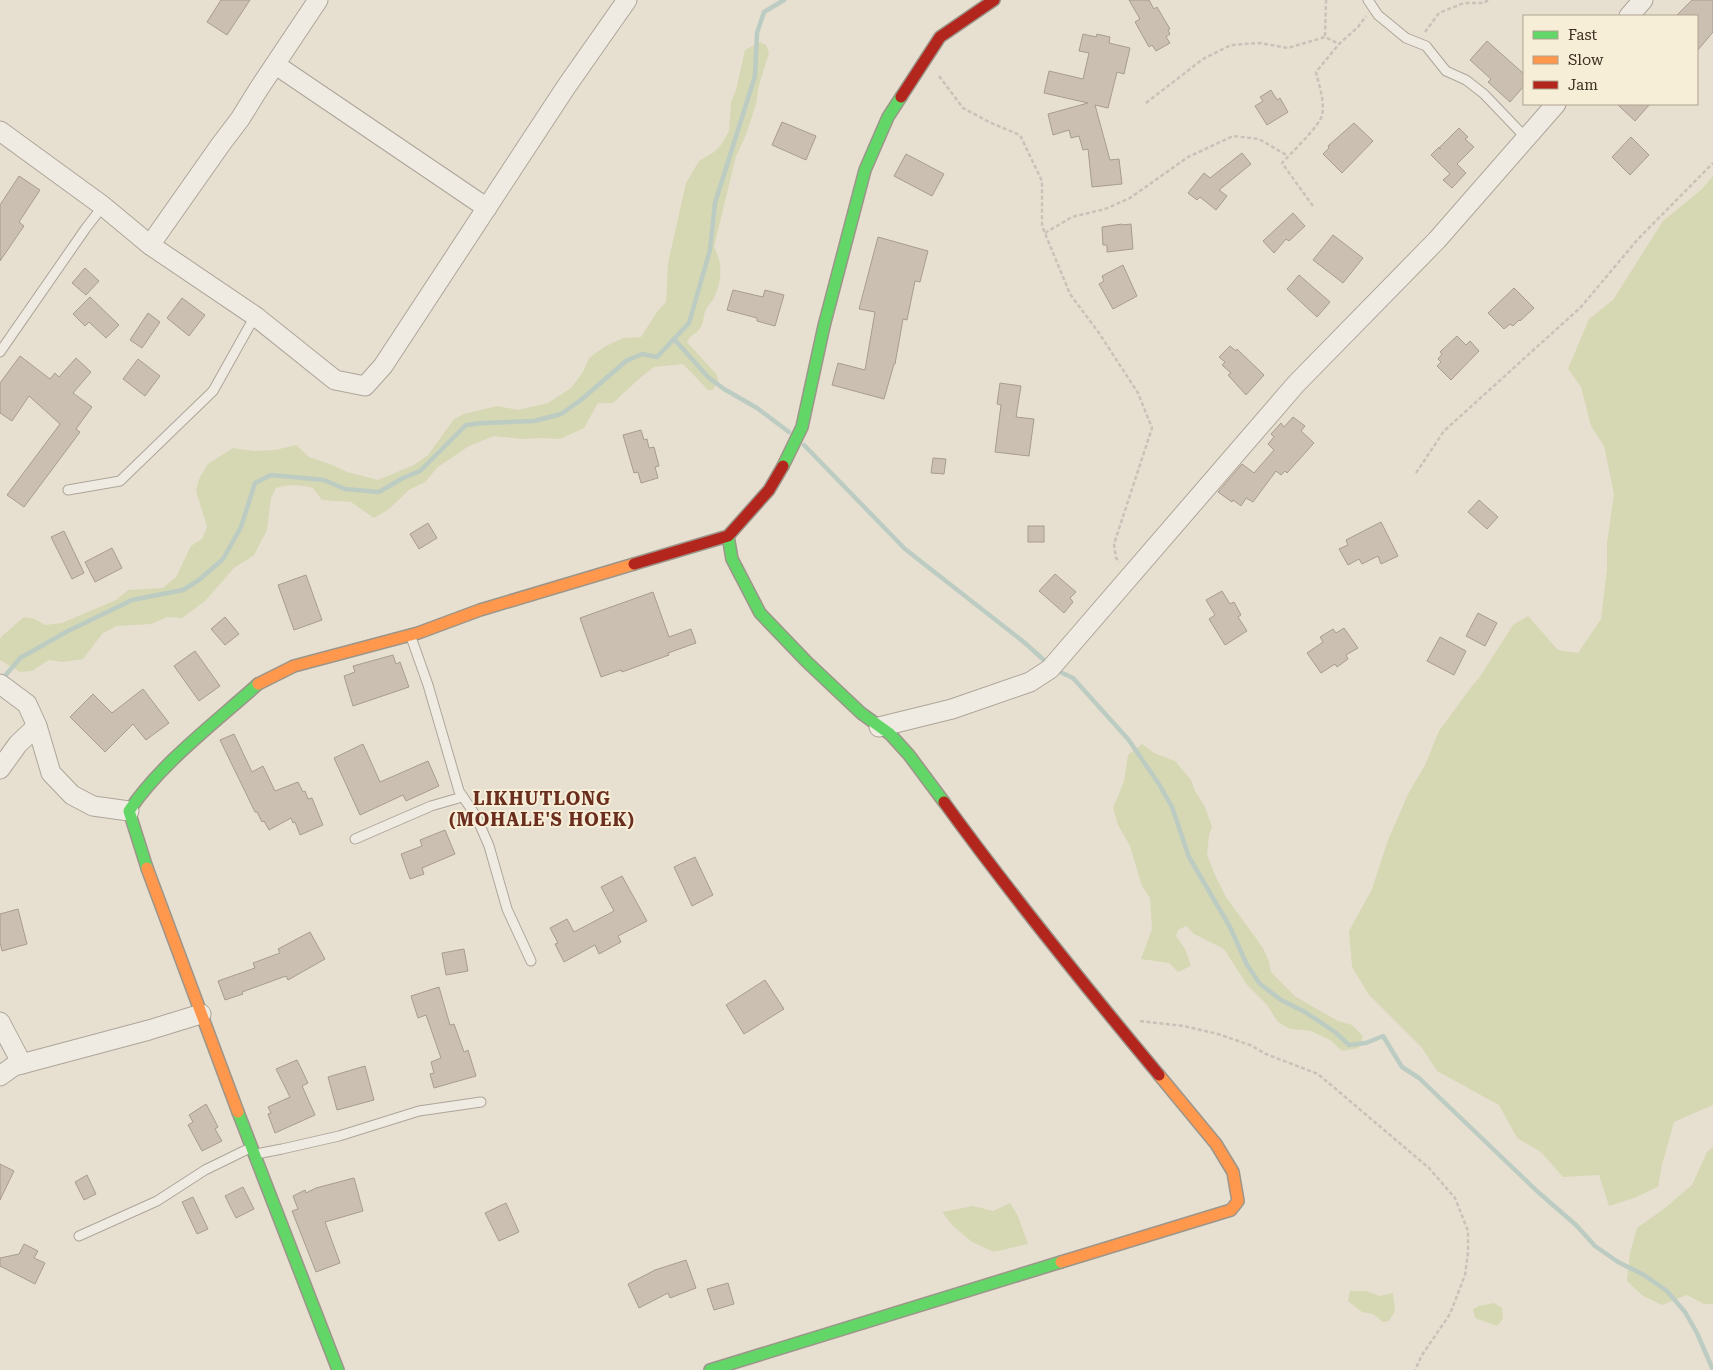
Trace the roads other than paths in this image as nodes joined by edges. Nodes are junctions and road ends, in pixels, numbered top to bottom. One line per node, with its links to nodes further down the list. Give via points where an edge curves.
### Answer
1 (318, 0): 7 (street)
2 (627, 0): 12 (street)
3 (994, 0): 17 (street, via 940,37 888,117 865,170 824,326 802,427 769,490)
4 (1643, 0): 6 (street)
5 (1370, 3): 10 (lane, via 1378,15 1406,38 1426,46 1446,71 1466,80 1484,94)
6 (1630, 15)
7 (276, 65): 12 (street); 13 (street)
8 (1555, 105): 10 (street)
9 (0, 131): 11 (street)
10 (1526, 138): 21 (street, via 1437,240 1296,384 1050,668 1030,682 952,710)
11 (103, 206): 13 (street); 15 (lane)
12 (487, 208): 14 (street, via 383,366 365,386 335,380)
13 (150, 245): 14 (street)
14 (255, 316): 16 (lane, via 212,391 120,481)
15 (0, 352)
16 (68, 490)
17 (728, 536): 18 (street); 21 (street, via 732,559 760,613 861,714)
18 (410, 634): 23 (lane); 24 (street, via 294,666 258,684 170,763)
19 (0, 684): 20 (street, via 27,704)
20 (37, 726): 22 (street, via 18,744); 24 (street, via 50,773 72,795 93,806)
21 (879, 727): 35 (street, via 909,755 987,862 1216,1144 1233,1172 1238,1200 1231,1210)
22 (0, 769)
23 (462, 797): 25 (lane, via 431,806); 26 (lane, via 476,816 489,846 507,908)
24 (129, 811): 27 (street)
25 (355, 839)
26 (531, 961)
27 (201, 1014): 29 (street); 32 (street)
28 (0, 1022): 29 (street)
29 (22, 1064): 30 (street)
30 (0, 1076)
31 (481, 1102): 32 (lane, via 420,1111 339,1136 282,1149)
32 (252, 1151): 33 (lane, via 205,1170 157,1201); 34 (street)
33 (79, 1236)
34 (338, 1370)
35 (710, 1370)

